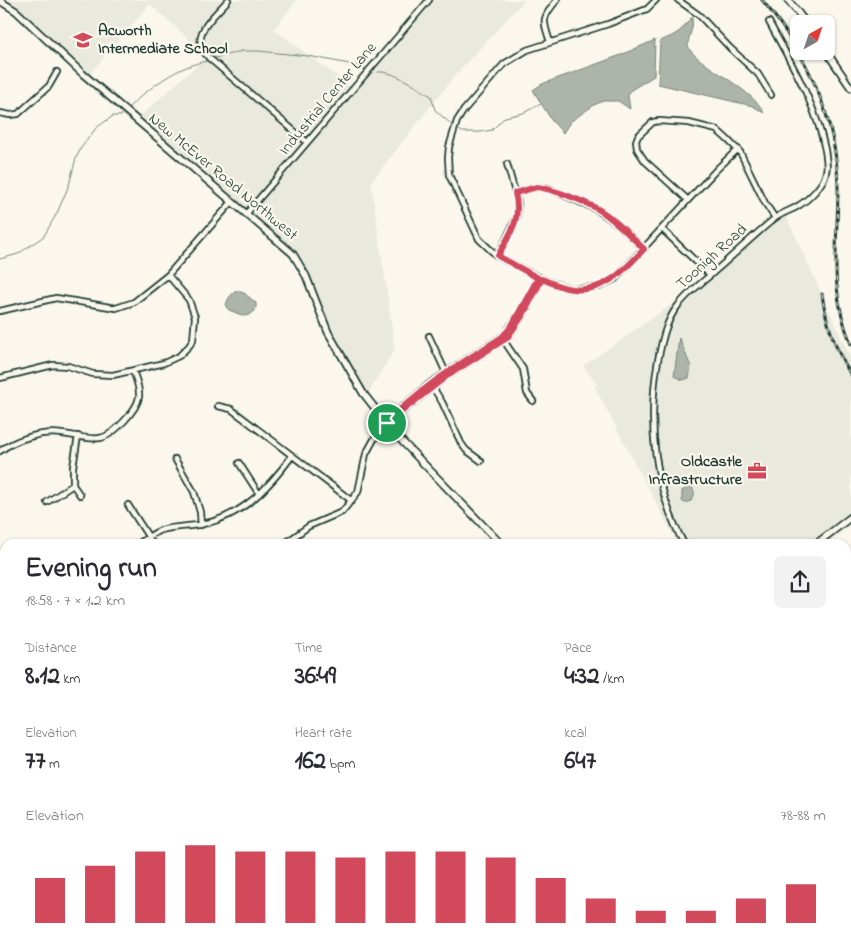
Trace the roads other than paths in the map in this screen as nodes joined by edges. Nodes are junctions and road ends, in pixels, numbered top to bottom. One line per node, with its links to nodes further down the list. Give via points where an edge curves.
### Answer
1 (228, 0): 16 (street, via 202,32 202,49)
2 (429, 0): 16 (street, Industrial Center Lane)
3 (557, 0): 10 (street, via 545,17)
4 (656, 0): 10 (street, via 646,9)
5 (678, 0): 14 (street, via 699,16 758,74)
6 (788, 0): 8 (street)
7 (0, 1): 21 (street, New McEver Road Northwest, via 16,11)
8 (800, 15)
9 (769, 22): 23 (street, Toonigh Road, via 811,104 822,135 827,170 813,194)
10 (550, 42): 26 (street, via 527,50 504,64 464,110 457,121 450,146 449,175 479,238)
11 (832, 60): 13 (street)
12 (58, 72): 15 (street, via 50,86 18,114)
13 (851, 88)
14 (771, 95)
15 (0, 113)
16 (308, 142): 22 (street, Industrial Center Lane)
17 (738, 149): 20 (street); 20 (street, via 716,130 689,123 659,121 645,128 636,141 640,156); 23 (street)
18 (507, 164): 19 (street)
19 (515, 193): 25 (street, via 537,187 550,189 596,208); 26 (street, via 518,216)
20 (688, 200): 24 (street)
21 (231, 203): 22 (street, New McEver Road Northwest); 27 (street)
22 (246, 214): 39 (street, New McEver Road Northwest, via 288,250 301,267 338,353)
23 (775, 218): 28 (street, Toonigh Road)
24 (662, 229): 25 (street); 28 (street)
25 (644, 249): 29 (street, via 615,279 599,287 571,289)
26 (498, 256): 29 (street)
27 (168, 275): 30 (street, via 134,302 116,308 56,298); 33 (street, via 193,309 193,340 184,352 173,359)
28 (710, 275): 57 (street, Toonigh Road, via 686,296 671,317 663,335 654,386 654,447 658,471)
29 (540, 278): 32 (street, via 515,330)
30 (0, 311)
31 (429, 336): 34 (street)
32 (503, 339): 34 (street); 37 (street, via 522,369 527,393)
33 (134, 371): 35 (street, via 103,375 53,364); 40 (street, via 139,393 138,402 132,410 110,434 100,438)
34 (446, 374): 36 (street)
35 (0, 378)
36 (432, 385): 39 (street); 44 (street, via 461,443)
37 (533, 401)
38 (218, 406): 42 (street, via 231,409)
39 (387, 423): 49 (street, via 375,436 366,454 358,492); 56 (street, New McEver Road Northwest)
40 (78, 436): 41 (street, via 40,434); 46 (street, via 72,467)
41 (0, 451)
42 (292, 456): 47 (street, via 273,482); 49 (street)
43 (175, 459): 53 (street, via 194,492)
44 (481, 461)
45 (239, 463): 47 (street)
46 (73, 485): 48 (street); 50 (street)
47 (259, 494): 53 (street, via 222,519)
48 (80, 495)
49 (352, 501): 55 (street, via 342,512 309,526)
50 (48, 502)
51 (128, 505): 54 (street)
52 (851, 518): 58 (street)
53 (201, 525): 54 (street, via 162,530)
54 (148, 538)
55 (291, 539)
56 (496, 539)
57 (682, 539)
58 (823, 539)

